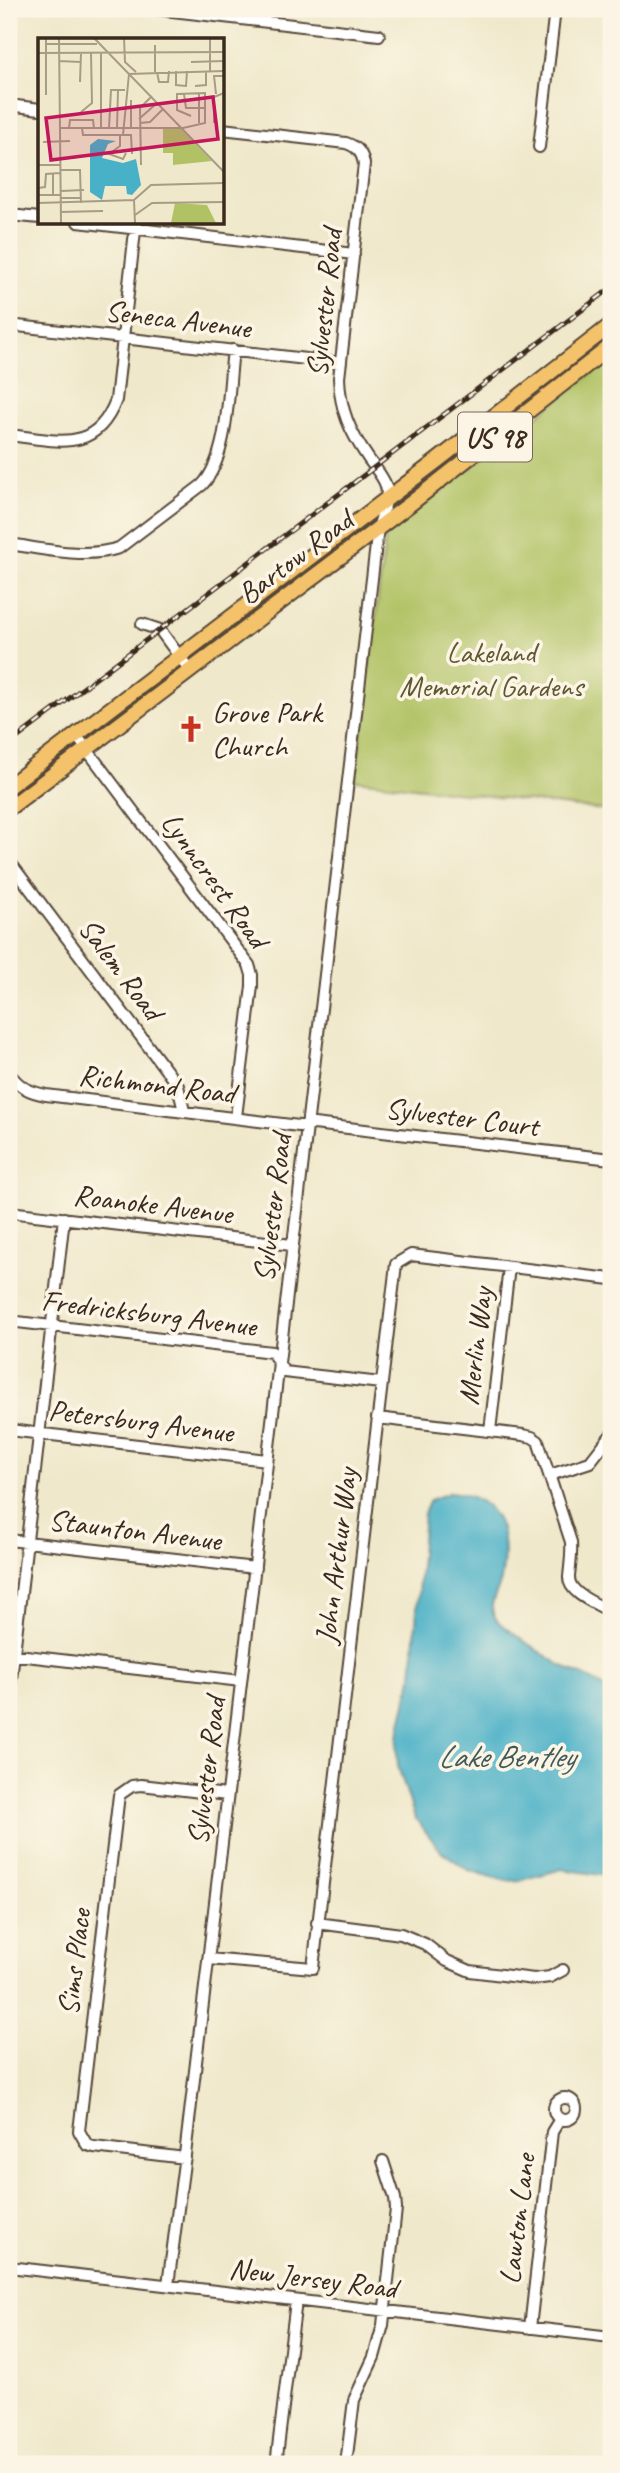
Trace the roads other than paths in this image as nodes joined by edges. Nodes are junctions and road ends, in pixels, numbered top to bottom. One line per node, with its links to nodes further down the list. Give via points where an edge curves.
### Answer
1 (155, 9): 3 (street)
2 (555, 9): 7 (street)
3 (379, 35)
4 (9, 105): 5 (street)
5 (38, 109)
6 (224, 129): 12 (street, Sylvester Road, via 355,146 364,164)
7 (539, 147)
8 (9, 215): 9 (street)
9 (38, 218)
10 (117, 224): 11 (street)
11 (136, 225): 12 (street); 15 (street)
12 (354, 254): 18 (street, Sylvester Road)
13 (9, 325): 15 (street, Seneca Avenue)
14 (611, 325): 20 (main road, Bartow Road / US 98)
15 (123, 337): 17 (street, Seneca Avenue); 19 (street, via 116,400 98,430 69,440)
16 (611, 345): 21 (main road, Bartow Road / US 98)
17 (233, 350): 18 (street, Seneca Avenue); 22 (street, via 221,449 211,476 202,485 120,548 86,554)
18 (341, 363): 20 (street, Sylvester Road, via 342,410 354,438 383,479)
19 (9, 435)
20 (386, 499): 21 (street, Sylvester Road); 24 (main road, Bartow Road / US 98)
21 (378, 528): 25 (main road, Bartow Road / US 98); 34 (street, Sylvester Road)
22 (9, 544)
23 (142, 624): 24 (street, via 160,630)
24 (179, 656): 25 (street); 26 (main road, Bartow Road / US 98)
25 (190, 671): 27 (main road, Bartow Road / US 98)
26 (76, 735): 27 (street, Lynncrest Road); 28 (main road, Bartow Road / US 98)
27 (87, 748): 29 (main road, Bartow Road / US 98); 33 (street, Lynncrest Road, via 249,965 252,986)
28 (9, 786)
29 (9, 807)
30 (9, 862): 32 (street, Salem Road, via 178,1086)
31 (9, 1073): 32 (street, Richmond Road, via 30,1092)
32 (184, 1111): 33 (street, Richmond Road)
33 (236, 1117): 34 (street, Richmond Road)
34 (306, 1125): 35 (street, Sylvester Court); 38 (street, Sylvester Road)
35 (611, 1160)
36 (9, 1212): 37 (street, Roanoke Avenue)
37 (64, 1218): 38 (street, Roanoke Avenue); 42 (street)
38 (292, 1245): 43 (street, Sylvester Road)
39 (509, 1267): 40 (street, John Arthur Way); 44 (street, John Arthur Way, via 411,1255 396,1264); 47 (street, Merlin Way)
40 (611, 1279)
41 (9, 1321): 42 (street, Fredricksburg Avenue)
42 (52, 1326): 43 (street, Fredricksburg Avenue, via 272,1352); 48 (street)
43 (278, 1362): 44 (street, via 284,1372); 50 (street, Sylvester Road)
44 (381, 1383): 45 (street, John Arthur Way)
45 (377, 1418): 47 (street); 60 (street, John Arthur Way)
46 (9, 1430): 48 (street, Petersburg Avenue)
47 (490, 1431): 51 (street, via 532,1437 542,1448)
48 (39, 1433): 50 (street, Petersburg Avenue); 53 (street)
49 (611, 1435): 51 (street, via 590,1462)
50 (268, 1460): 54 (street, Sylvester Road)
51 (551, 1475): 55 (street, via 571,1542 569,1583)
52 (9, 1540): 53 (street, Staunton Avenue)
53 (27, 1542): 54 (street, Staunton Avenue); 56 (street)
54 (255, 1568): 57 (street, Sylvester Road)
55 (611, 1612)
56 (11, 1655): 57 (street); 58 (street)
57 (241, 1681): 59 (street, Sylvester Road)
58 (9, 1696)
59 (227, 1795): 61 (street, Sylvester Road); 64 (street, Sims Place, via 141,1785 119,1795 95,1987 79,2131 82,2138 94,2147)
60 (317, 1923): 61 (street, John Arthur Way, via 313,1968); 62 (street, via 415,1938 447,1961 470,1970 534,1979)
61 (208, 1959): 64 (street, Sylvester Road)
62 (563, 1970)
63 (560, 2119): 70 (street, Lawton Lane, via 552,2132)
64 (185, 2158): 67 (street, Sylvester Road)
65 (383, 2161): 69 (street, via 396,2197)
66 (9, 2266): 67 (street, New Jersey Road)
67 (168, 2285): 68 (street, New Jersey Road)
68 (296, 2301): 69 (street, New Jersey Road); 72 (street)
69 (385, 2311): 70 (street, New Jersey Road); 73 (street, via 380,2340 354,2400)
70 (530, 2328): 71 (street, New Jersey Road)
71 (611, 2337)
72 (276, 2464)
73 (346, 2464)

